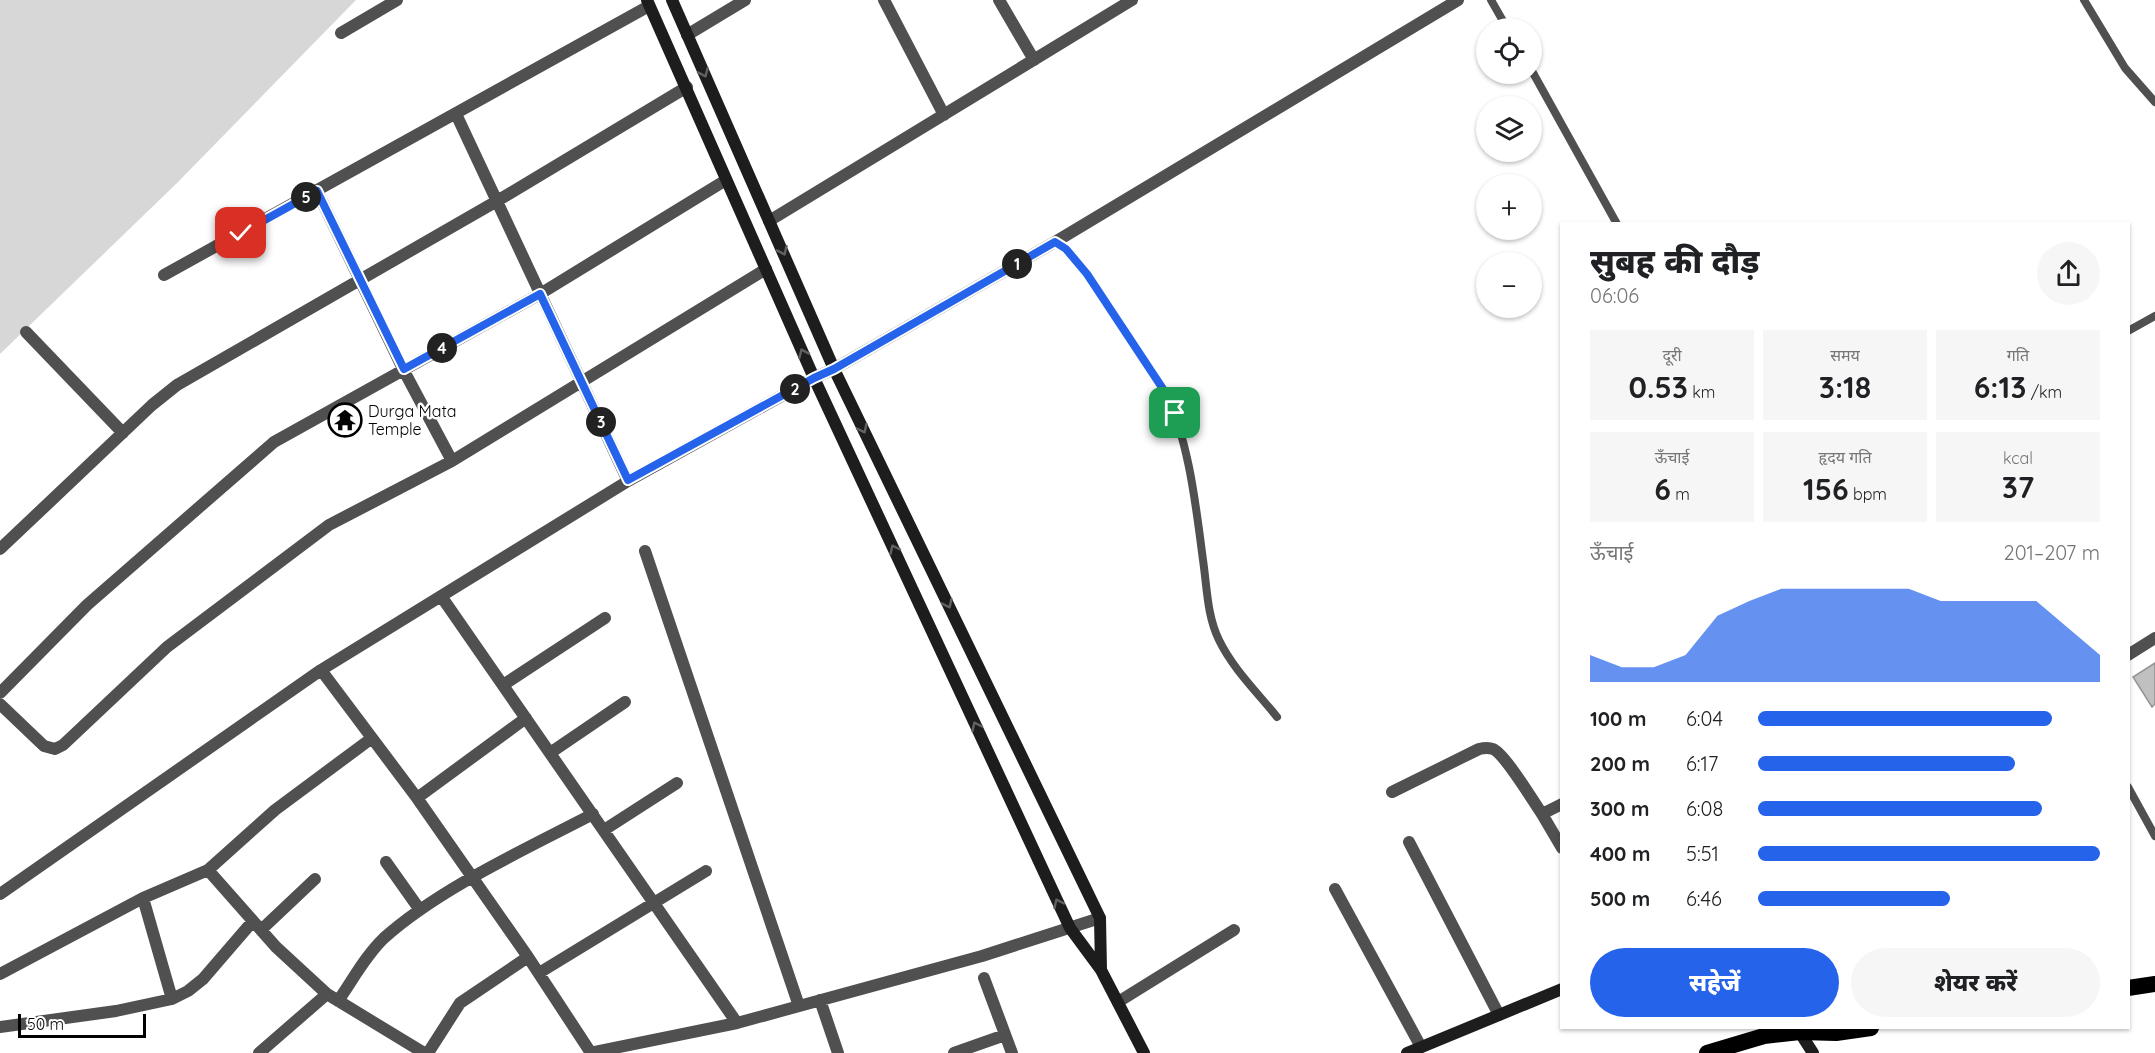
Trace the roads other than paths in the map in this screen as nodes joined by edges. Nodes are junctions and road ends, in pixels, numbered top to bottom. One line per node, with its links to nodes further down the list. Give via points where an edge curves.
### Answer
1 (397, 0): 12 (street)
2 (672, 0): 13 (main road)
3 (745, 0): 13 (street)
4 (884, 0): 19 (street)
5 (999, 0): 14 (street)
6 (1458, 0): 25 (street)
7 (1491, 0): 11 (lane)
8 (2084, 0): 17 (lane, via 2125,68)
9 (1129, 1): 14 (street)
10 (648, 3): 16 (main road); 18 (street)
11 (1501, 18)
12 (341, 33)
13 (687, 35): 23 (main road, one-way to 23)
14 (1034, 60): 19 (street)
15 (1539, 84): 24 (lane)
16 (687, 87): 20 (main road); 22 (street)
17 (2155, 102)
18 (456, 114): 21 (street); 22 (street)
19 (944, 115): 23 (street)
20 (726, 180): 26 (main road); 29 (street)
21 (317, 191): 27 (street); 28 (street)
22 (497, 201): 28 (street); 29 (street)
23 (770, 221): 34 (main road, one-way to 34)
24 (1616, 222)
25 (1055, 242): 34 (street); 51 (lane, via 1087,274 1175,413 1183,437 1211,619 1231,661)
26 (766, 269): 35 (main road, one-way to 26); 36 (street)
27 (164, 275)
28 (360, 280): 33 (street); 37 (street, via 177,385)
29 (540, 294): 33 (street); 36 (street)
30 (2155, 316): 31 (lane)
31 (2130, 330)
32 (26, 332): 37 (street)
33 (404, 369): 38 (street); 48 (street, via 274,442 87,605)
34 (834, 369): 35 (street); 76 (main road, one-way to 76)
35 (814, 378): 39 (street); 78 (main road, one-way to 35)
36 (582, 381): 38 (street); 39 (street)
37 (123, 433): 40 (street)
38 (452, 462): 50 (street, via 329,525 167,647 63,745 55,749 44,746)
39 (628, 480): 42 (street)
40 (0, 549)
41 (645, 552): 93 (street)
42 (441, 596): 46 (street); 47 (street)
43 (605, 618): 47 (street)
44 (2155, 638): 45 (street)
45 (2130, 654)
46 (321, 670): 53 (street); 72 (street)
47 (503, 685): 52 (street)
48 (0, 693)
49 (625, 702): 54 (street)
50 (0, 704)
51 (1277, 717)
52 (526, 718): 54 (street); 58 (street)
53 (372, 738): 58 (street); 67 (street, via 275,810)
54 (550, 753): 60 (street)
55 (677, 783): 62 (street)
56 (2130, 791): 63 (lane)
57 (1392, 792): 61 (street, via 1479,749 1494,749)
58 (417, 798): 69 (street)
59 (1560, 805): 61 (street)
60 (593, 814): 62 (street); 69 (street)
61 (1542, 814): 65 (street)
62 (604, 830): 74 (street)
63 (2155, 836)
64 (1409, 842): 94 (street)
65 (1560, 845)
66 (386, 862): 75 (street)
67 (208, 870): 73 (street); 77 (street)
68 (706, 871): 74 (street)
69 (472, 878): 75 (street); 80 (street)
70 (315, 879): 77 (street)
71 (1335, 889): 100 (street)
72 (0, 894)
73 (143, 898): 83 (street); 89 (street)
74 (656, 903): 82 (street); 95 (street)
75 (420, 910): 91 (street, via 383,939)
76 (1100, 918): 78 (street); 81 (main road)
77 (257, 926): 88 (street); 89 (street, via 202,979)
78 (1070, 928): 81 (main road); 90 (street, via 982,957)
79 (1234, 930): 92 (street)
80 (528, 957): 82 (street); 102 (street, via 460,1003)
81 (1101, 969): 92 (main road)
82 (539, 973): 103 (street)
83 (0, 974)
84 (984, 978): 99 (street)
85 (2155, 984): 86 (highway)
86 (2130, 988)
87 (1560, 990): 94 (main road)
88 (327, 994): 91 (street); 101 (street)
89 (172, 999): 96 (street, via 117,1011)
90 (820, 1000): 93 (street); 104 (street)
91 (338, 1001): 102 (street)
92 (1118, 1002): 107 (main road)
93 (799, 1006): 95 (street)
94 (1499, 1015): 100 (main road)
95 (737, 1023): 103 (street)
96 (0, 1027)
97 (1864, 1029): 98 (highway, via 1836,1033)
98 (1798, 1030): 109 (highway); 110 (main road)
99 (1005, 1035): 105 (street); 106 (street)
100 (1421, 1047): 108 (main road)
101 (267, 1051)
102 (426, 1053)
103 (591, 1053)
104 (838, 1053)
105 (954, 1053)
106 (1012, 1053)
107 (1144, 1053)
108 (1407, 1053)
109 (1707, 1053)
110 (1813, 1053)

